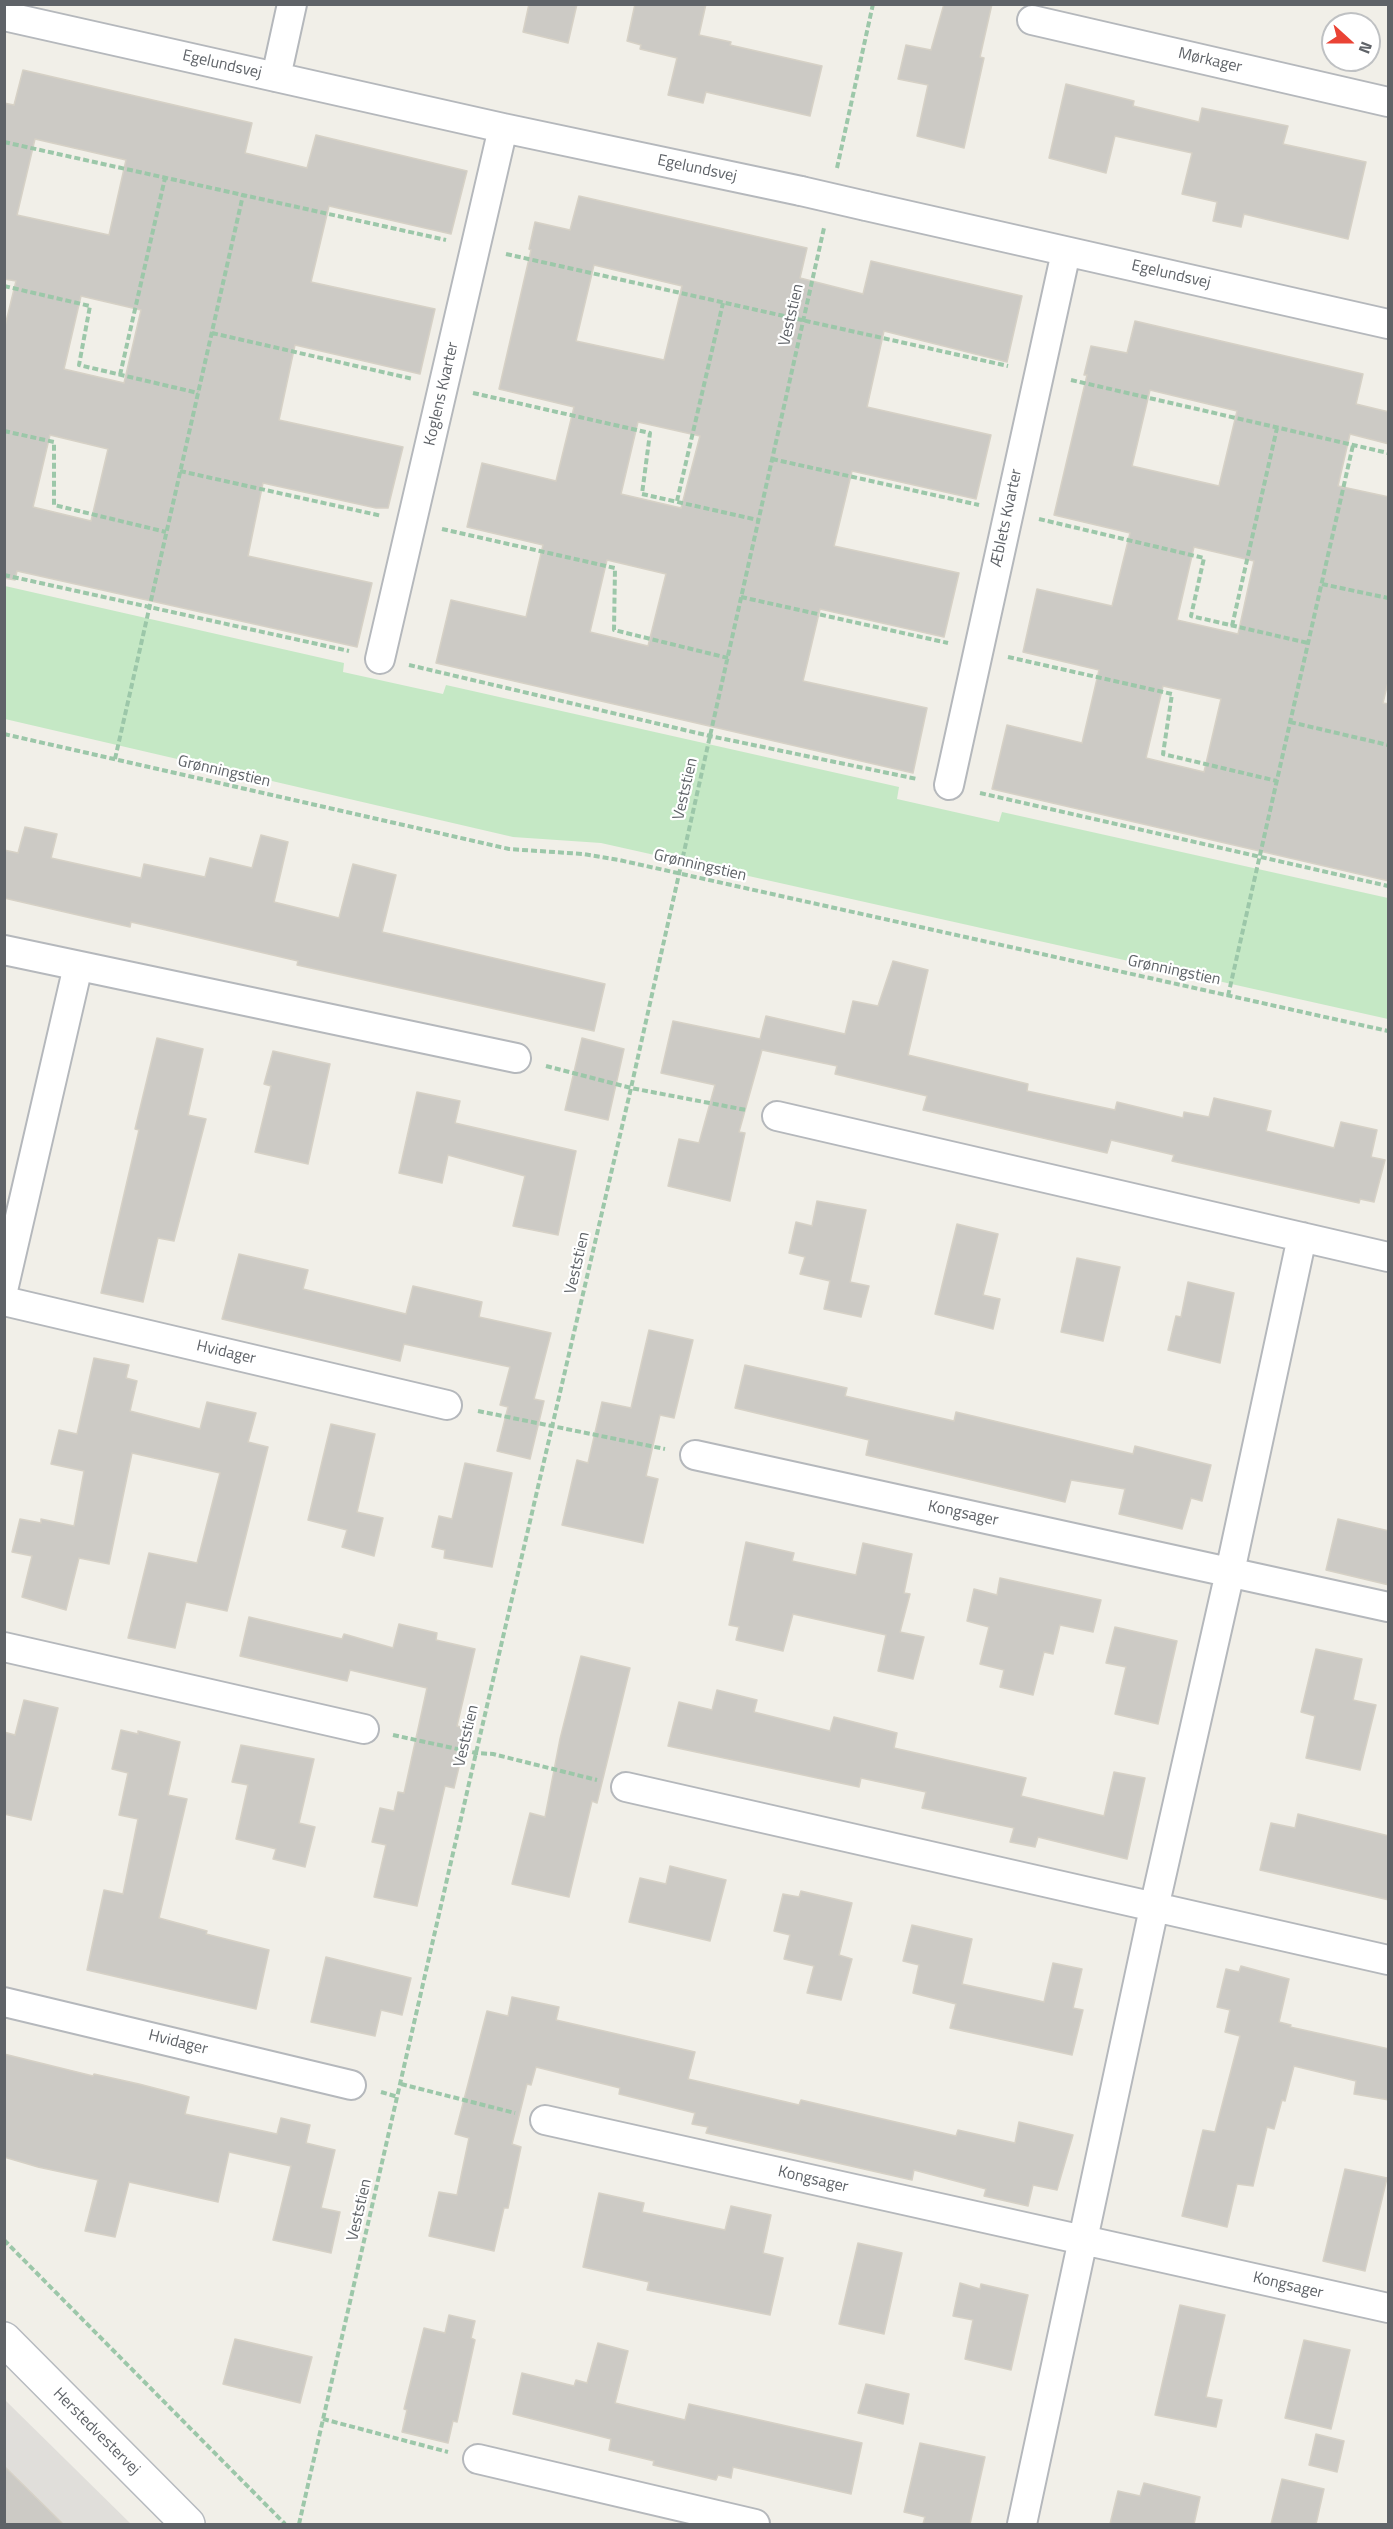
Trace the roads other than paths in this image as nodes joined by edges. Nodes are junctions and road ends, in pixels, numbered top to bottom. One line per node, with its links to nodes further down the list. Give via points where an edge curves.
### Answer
1 (292, 4): 4 (street)
2 (4, 16): 4 (street, Egelundsvej)
3 (1032, 20): 5 (street, Mørkager)
4 (276, 77): 6 (street, Egelundsvej)
5 (1389, 102)
6 (502, 128): 7 (street, Egelundsvej, bridge); 9 (street, Koglens Kvarter)
7 (1066, 252): 8 (street, Egelundsvej); 10 (street, Æblets Kvarter)
8 (1388, 321)
9 (380, 658)
10 (949, 786)
11 (4, 950): 12 (street)
12 (78, 966): 13 (street); 17 (street)
13 (516, 1058)
14 (777, 1116): 15 (street)
15 (1302, 1237): 16 (street); 21 (street)
16 (1389, 1257)
17 (4, 1286)
18 (4, 1301): 19 (street, Hvidager)
19 (447, 1405)
20 (695, 1455): 21 (street, Kongsager)
21 (1230, 1572): 22 (street, Kongsager); 26 (street)
22 (1389, 1607)
23 (4, 1647): 24 (street)
24 (364, 1729)
25 (627, 1787): 26 (street)
26 (1154, 1908): 27 (street); 31 (street)
27 (1389, 1960)
28 (4, 2002): 29 (street, Hvidager)
29 (351, 2085)
30 (544, 2120): 31 (street, Kongsager)
31 (1082, 2240): 32 (street, Kongsager); 37 (street)
32 (1389, 2308)
33 (4, 2339): 35 (street, Herstedvestervej)
34 (478, 2459): 36 (street)
35 (188, 2524)
36 (755, 2524)
37 (1022, 2524)

